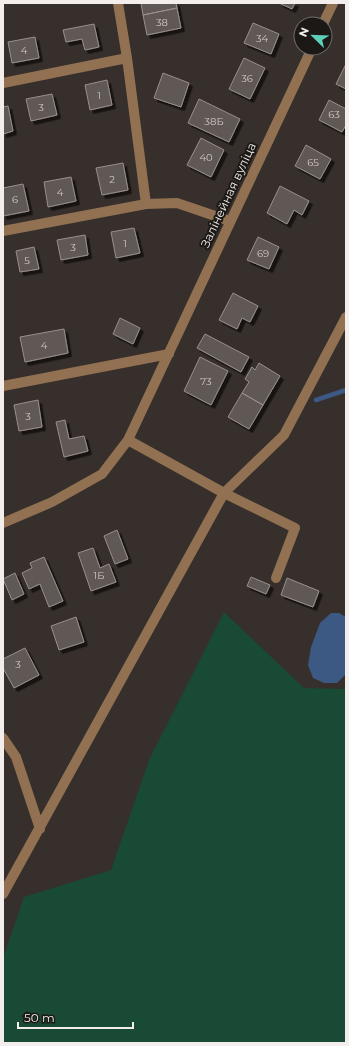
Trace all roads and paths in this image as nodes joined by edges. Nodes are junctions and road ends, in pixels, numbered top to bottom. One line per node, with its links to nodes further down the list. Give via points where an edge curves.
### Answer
1 (118, 3): 5 (street)
2 (333, 3): 3 (street)
3 (327, 16)
4 (308, 56): 8 (street, Залінейная вуліца)
5 (127, 58): 6 (street); 7 (street)
6 (3, 83)
7 (146, 204): 8 (street, via 177,203); 9 (street)
8 (230, 221): 11 (street, Залінейная вуліца)
9 (3, 232)
10 (346, 317): 14 (street, via 284,435)
11 (169, 354): 12 (street); 13 (street, Залінейная вуліца)
12 (3, 386)
13 (128, 440): 14 (street); 15 (street, Залінейная вуліца, via 102,474 52,502)
14 (224, 494): 16 (street, via 295,528); 18 (street)
15 (3, 523)
16 (276, 578)
17 (3, 738): 18 (street, via 16,757)
18 (40, 829): 19 (street)
19 (3, 894)

